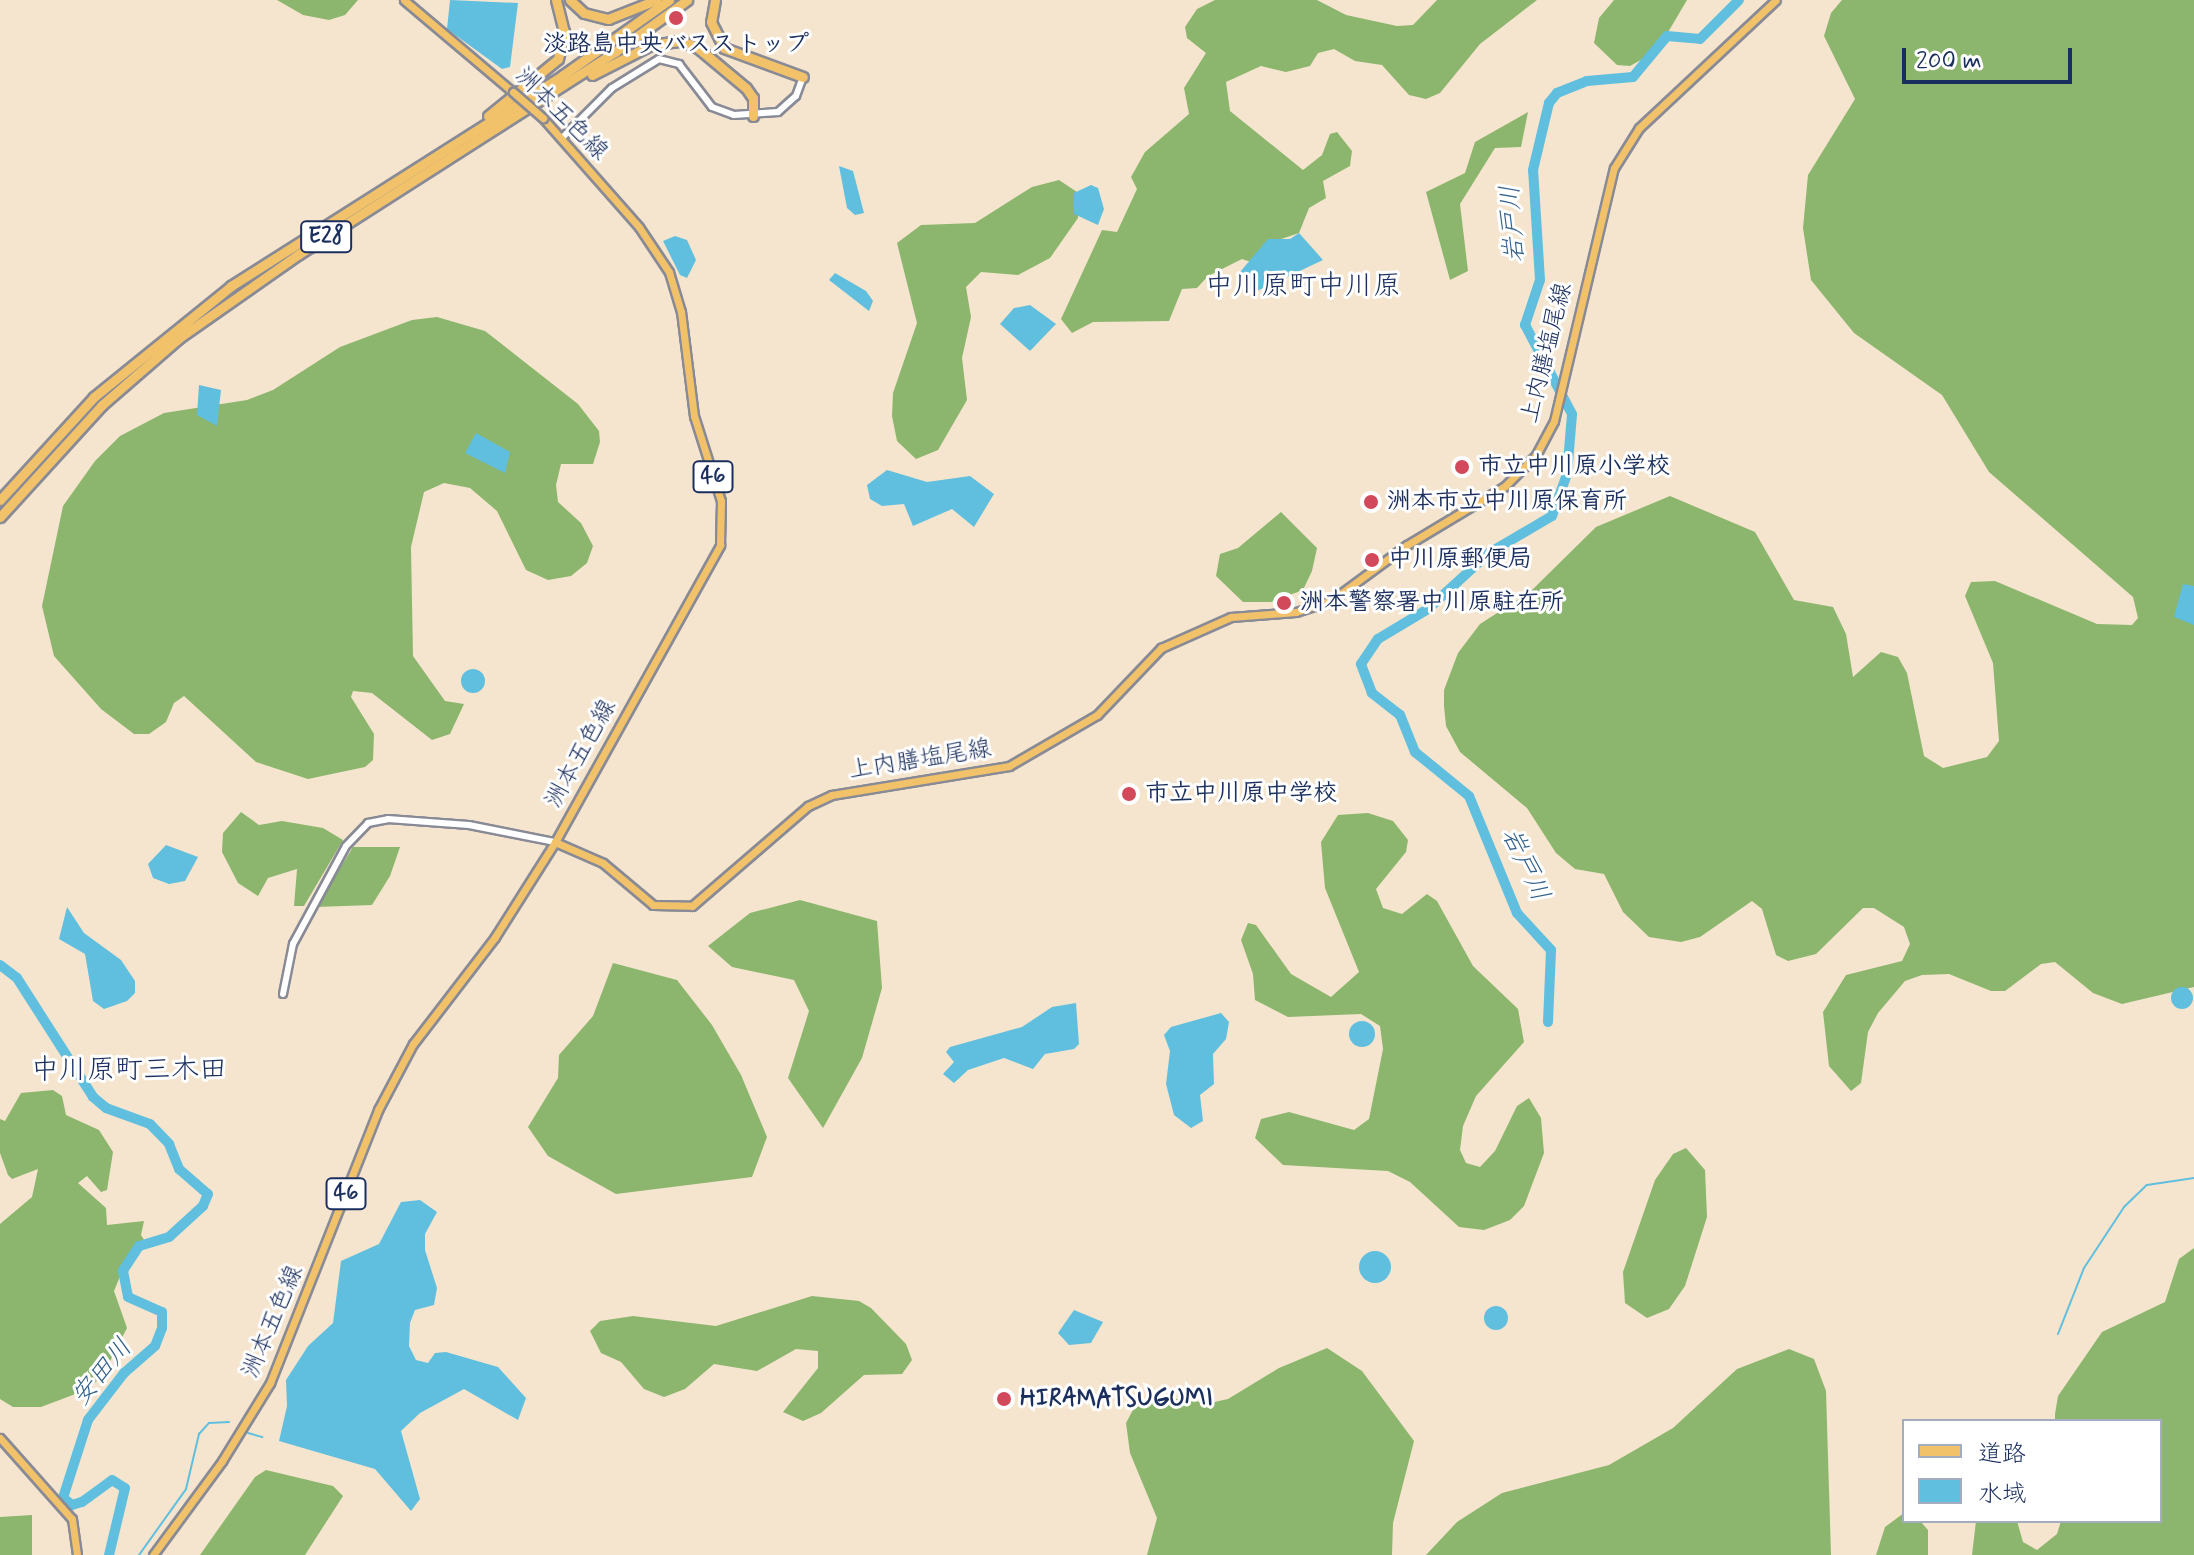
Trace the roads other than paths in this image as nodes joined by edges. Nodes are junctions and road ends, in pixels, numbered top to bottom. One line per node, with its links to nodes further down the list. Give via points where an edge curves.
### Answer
1 (404, 0): 11 (main road, 洲本五色線 / 46, bridge)
2 (556, 0): 13 (highway, via 564,40 554,65)
3 (570, 0): 4 (highway, via 584,13 608,19)
4 (656, 0)
5 (669, 0): 13 (highway, E28)
6 (687, 0): 12 (highway, E28)
7 (715, 0): 9 (highway, via 711,22 724,48)
8 (1776, 0): 16 (main road, 上内膳塩尾線, via 1639,128 1614,168 1560,404 1540,448 1512,481 1407,545 1332,600 1296,612 1231,617 1148,656 1097,715 1009,766 832,795 808,806 692,906 653,905 603,863)
9 (803, 77): 10 (street, via 785,107)
10 (753, 116): 11 (street, via 712,107 683,67 659,59 612,88); 12 (highway, via 753,98 746,88 698,48 674,40 610,64)
11 (563, 137): 16 (main road, 洲本五色線 / 46, via 639,227 669,272 681,312 694,416 720,496 723,527 708,569)
12 (452, 159): 15 (highway, E28, via 274,270 179,338 102,405)
13 (410, 171): 14 (highway, E28, via 279,254 173,330 94,397)
14 (0, 500)
15 (0, 517)
16 (555, 842): 17 (street, via 442,823 388,819 362,826 293,944); 20 (main road, 洲本五色線 / 46, via 495,937 413,1044 378,1110 270,1383 229,1451)
17 (283, 994)
18 (0, 1438): 19 (main road, via 72,1519)
19 (77, 1555)
20 (153, 1555)

